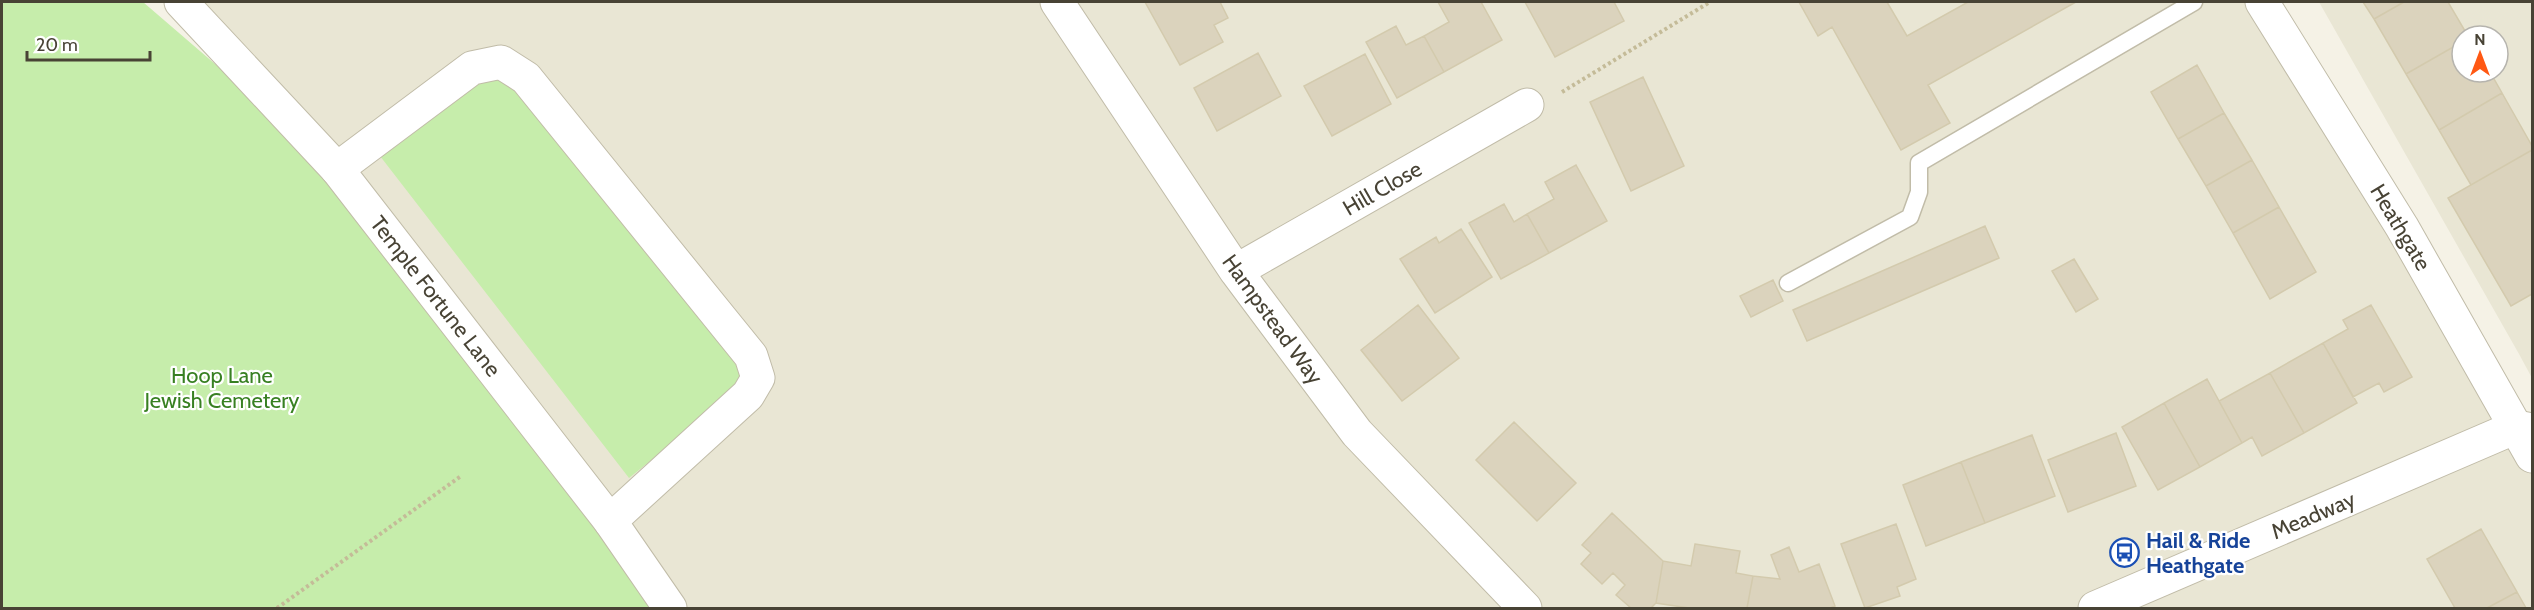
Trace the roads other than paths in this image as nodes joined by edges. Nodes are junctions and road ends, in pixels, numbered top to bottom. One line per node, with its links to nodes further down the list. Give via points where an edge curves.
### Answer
1 (181, 2): 6 (street, Temple Fortune Lane)
2 (1057, 2): 7 (street, Hampstead Way)
3 (2194, 2): 8 (lane, via 1919,163 1919,192 1910,217)
4 (2262, 2): 9 (street, Heathgate)
5 (1542, 100): 7 (street, Hill Close)
6 (337, 169): 11 (street, Temple Fortune Lane); 11 (street, via 472,68 501,62 526,78 751,356 758,378 748,395)
7 (1236, 271): 13 (street, Hampstead Way, via 1358,433)
8 (1788, 283)
9 (2524, 429): 10 (street, Heathgate); 14 (street, Meadway)
10 (2532, 456)
11 (610, 521): 12 (street, Temple Fortune Lane)
12 (670, 609)
13 (1525, 609)
14 (2094, 609)

